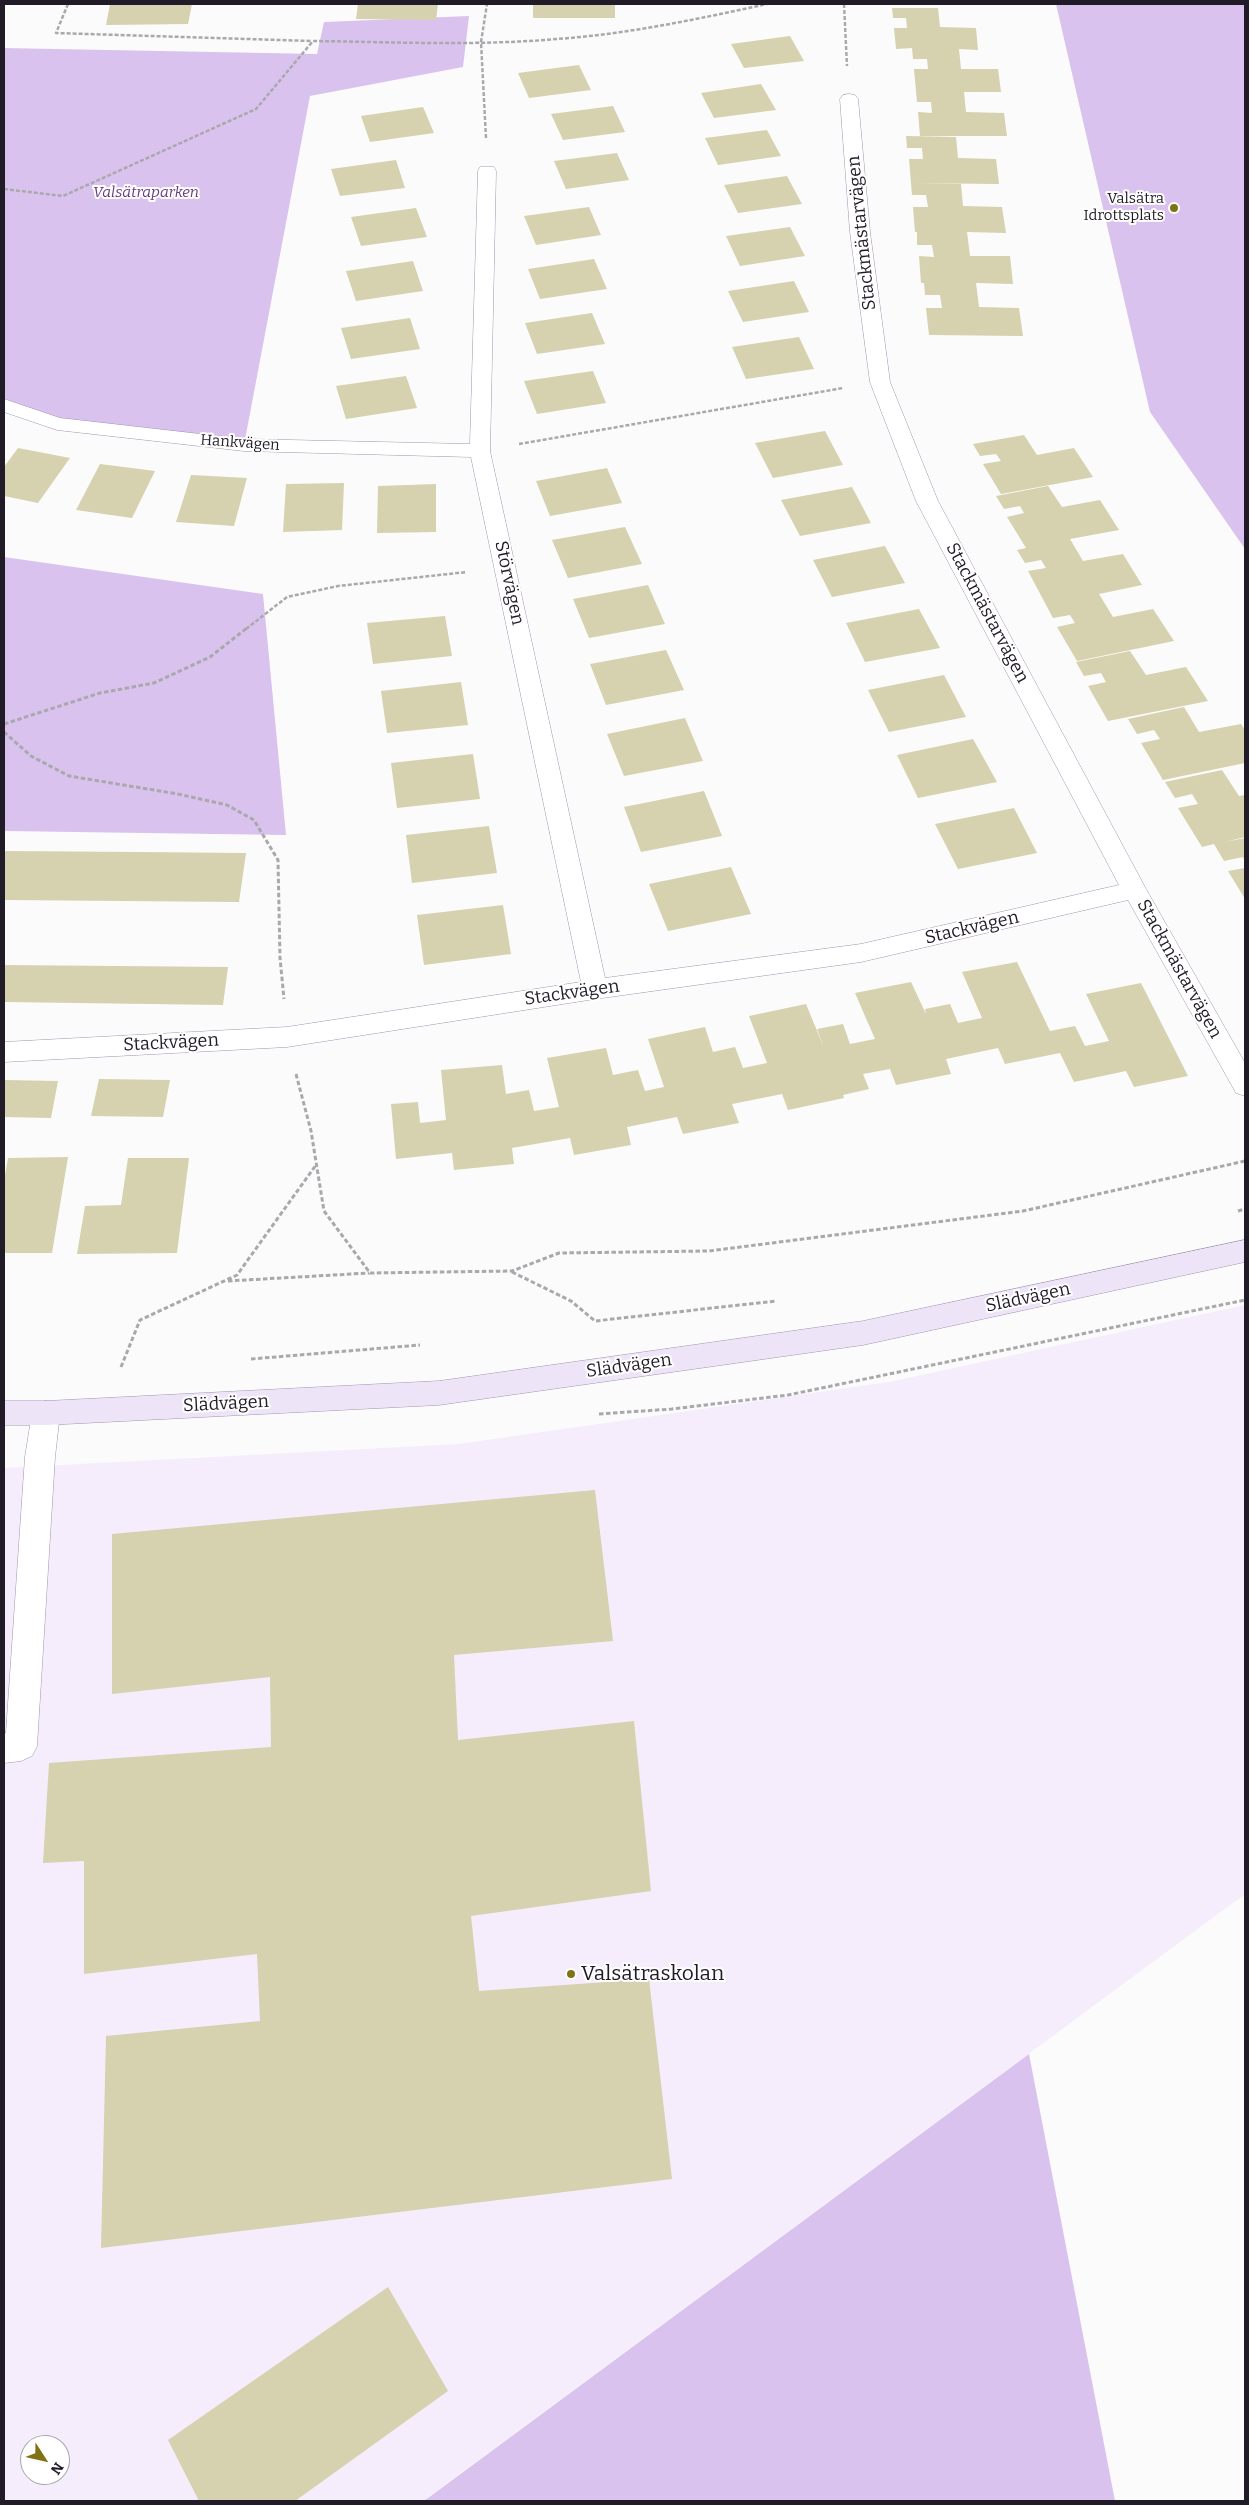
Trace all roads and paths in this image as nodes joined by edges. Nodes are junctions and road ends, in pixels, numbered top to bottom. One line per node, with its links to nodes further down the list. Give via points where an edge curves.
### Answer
1 (68, 4): 5 (path, via 56,34)
2 (486, 4): 6 (path)
3 (767, 4): 6 (path, via 589,36)
4 (844, 4): 7 (path)
5 (313, 41): 6 (path); 9 (path, via 256,109 63,196)
6 (481, 42): 8 (path)
7 (849, 99): 10 (street, Stackmästarvägen, via 860,232)
8 (487, 171): 12 (street, Störvägen)
9 (4, 189)
10 (880, 382): 12 (path); 16 (street, Stackmästarvägen, via 927,500)
11 (4, 405): 12 (street, Hankvägen, via 57,424 244,445)
12 (480, 451): 13 (street, Störvägen)
13 (506, 568): 14 (path, via 338,586 287,597 210,657 162,679 91,695); 17 (street, Störvägen)
14 (4, 724)
15 (4, 732): 18 (path, via 31,756 69,776 217,803 254,820 278,860 280,958)
16 (1134, 890): 17 (street, Stackvägen, via 861,954); 20 (street, Stackmästarvägen)
17 (595, 989): 18 (street, Stackvägen)
18 (287, 1037): 19 (street, Stackvägen); 22 (path)
19 (4, 1052)
20 (1245, 1086)
21 (1245, 1161): 26 (path, via 1023,1211 709,1251 559,1253)
22 (316, 1164): 27 (path, via 324,1211); 28 (path, via 238,1275)
23 (1245, 1209): 24 (path)
24 (1236, 1212)
25 (1245, 1251): 30 (street, Slädvägen, via 863,1333 449,1392)
26 (512, 1271): 27 (path); 29 (path, via 571,1301 595,1320)
27 (370, 1273): 28 (path)
28 (226, 1281): 30 (path, via 140,1320 120,1369)
29 (781, 1301)
30 (118, 1409): 32 (street, Slädvägen)
31 (4, 1413): 32 (street, Slädvägen)
32 (46, 1413): 33 (street, via 40,1457 20,1746)
33 (4, 1748)

